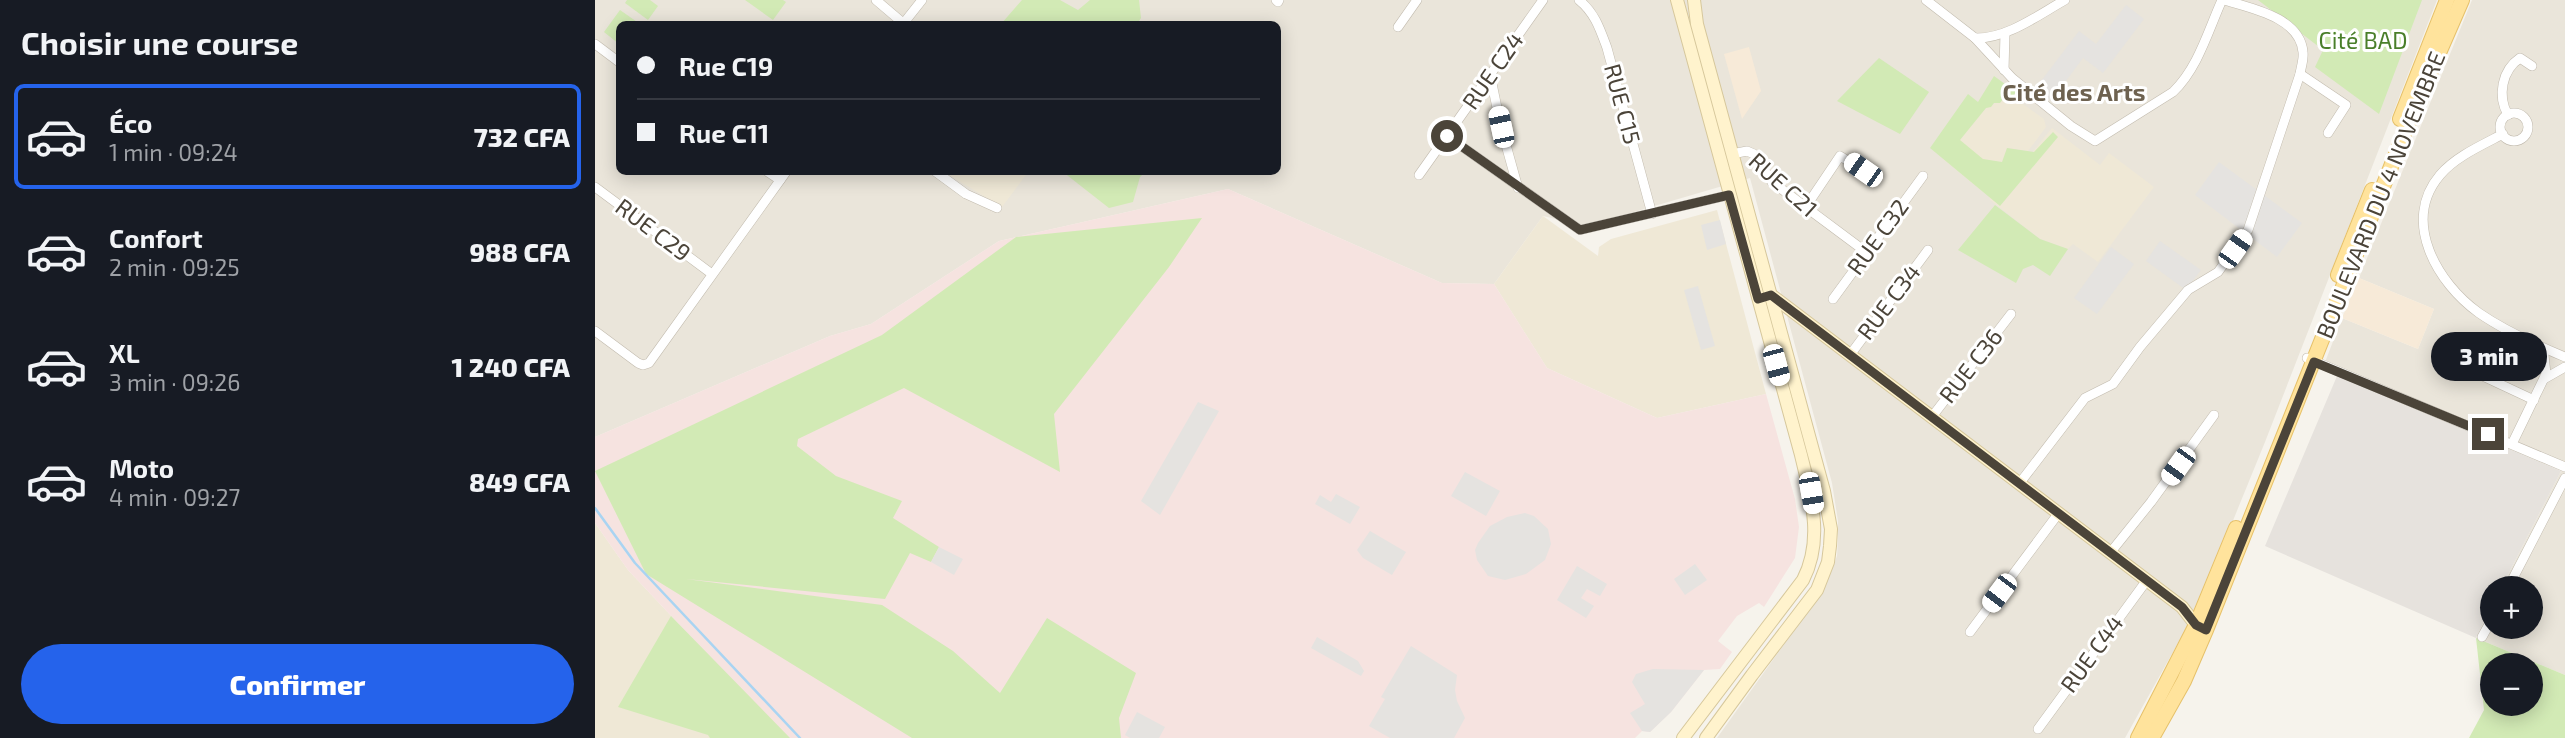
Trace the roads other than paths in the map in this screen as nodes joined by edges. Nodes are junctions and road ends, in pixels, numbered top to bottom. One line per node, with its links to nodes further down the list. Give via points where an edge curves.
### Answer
1 (876, 0): 13 (street)
2 (922, 0): 14 (street)
3 (1417, 0): 15 (street)
4 (1543, 0): 22 (street, RUE C24)
5 (1579, 0): 41 (street, RUE C15, via 1598,24 1607,48)
6 (1677, 0): 38 (street)
7 (1694, 0): 28 (street)
8 (1926, 0): 17 (street)
9 (2065, 0): 16 (street)
10 (2223, 0): 21 (street, via 2184,82 2095,141); 23 (street, via 2264,11 2293,32 2304,54)
11 (2447, 0): 52 (main road, BOULEVARD DU 4 NOVEMBRE)
12 (2462, 0): 52 (main road, BOULEVARD DU 4 NOVEMBRE)
13 (900, 21)
14 (905, 21)
15 (1398, 27)
16 (2004, 33): 17 (street); 21 (street)
17 (1975, 38): 21 (street)
18 (595, 44): 19 (street)
19 (616, 60)
20 (2532, 66): 24 (street, via 2520,58 2505,78 2500,98)
21 (2004, 70)
22 (1490, 74): 27 (street, RUE C24); 37 (street)
23 (2300, 74): 25 (street, via 2346,105); 62 (street, via 2248,230 2215,275 2188,290 2113,384 2085,398)
24 (2508, 115): 26 (street, via 2501,123); 26 (street, via 2523,116 2528,130 2516,141)
25 (2328, 133)
26 (2503, 134): 49 (street, via 2471,151 2432,185 2422,215 2423,234 2439,271 2469,305)
27 (1447, 136): 33 (street, RUE C24); 37 (street)
28 (1732, 154): 40 (street, RUE C21, via 1754,154 1772,182); 45 (street)
29 (1863, 170): 40 (street, via 1840,156)
30 (772, 175): 35 (street)
31 (784, 175): 35 (street)
32 (940, 175): 39 (street, via 965,194)
33 (1419, 175)
34 (1923, 176): 43 (street, RUE C32)
35 (780, 180): 44 (street)
36 (595, 187): 44 (street, RUE C29)
37 (1518, 188): 41 (street, via 1580,230)
38 (1729, 195): 41 (street); 45 (street)
39 (997, 208)
40 (1805, 208): 43 (street, RUE C21)
41 (1651, 214)
42 (1929, 250): 50 (street, RUE C34)
43 (1866, 252): 46 (street, RUE C32)
44 (712, 274): 48 (street, via 645,365)
45 (1765, 297): 50 (street); 69 (street, via 1811,493 1814,544 1803,580); 70 (street, via 1824,491 1831,529 1828,562 1818,590)
46 (1833, 299)
47 (2011, 314): 58 (street, RUE C36)
48 (595, 331)
49 (2537, 345): 51 (street); 55 (street, via 2546,365)
50 (1850, 355): 58 (street)
51 (2565, 358)
52 (2310, 360): 59 (street); 67 (main road, BOULEVARD DU 4 NOVEMBRE)
53 (2458, 364): 56 (street)
54 (2565, 367): 55 (street)
55 (2544, 379): 56 (street)
56 (2534, 400): 59 (street)
57 (2214, 415): 64 (street)
58 (1931, 418): 62 (street)
59 (2512, 444): 60 (street)
60 (2565, 467)
61 (2565, 478): 65 (street)
62 (2019, 484): 63 (street)
63 (2058, 514): 64 (street); 68 (street)
64 (2110, 553): 66 (street)
65 (2514, 576)
66 (2147, 580): 67 (street); 71 (street, RUE C44)
67 (2204, 621): 74 (main road, BOULEVARD DU 4 NOVEMBRE); 75 (main road, BOULEVARD DU 4 NOVEMBRE, via 2184,681)
68 (1970, 632)
69 (1737, 664): 70 (street); 72 (street)
70 (1752, 675): 73 (street)
71 (2038, 729)
72 (1682, 738)
73 (1706, 738)
74 (2138, 738)
75 (2152, 738)

